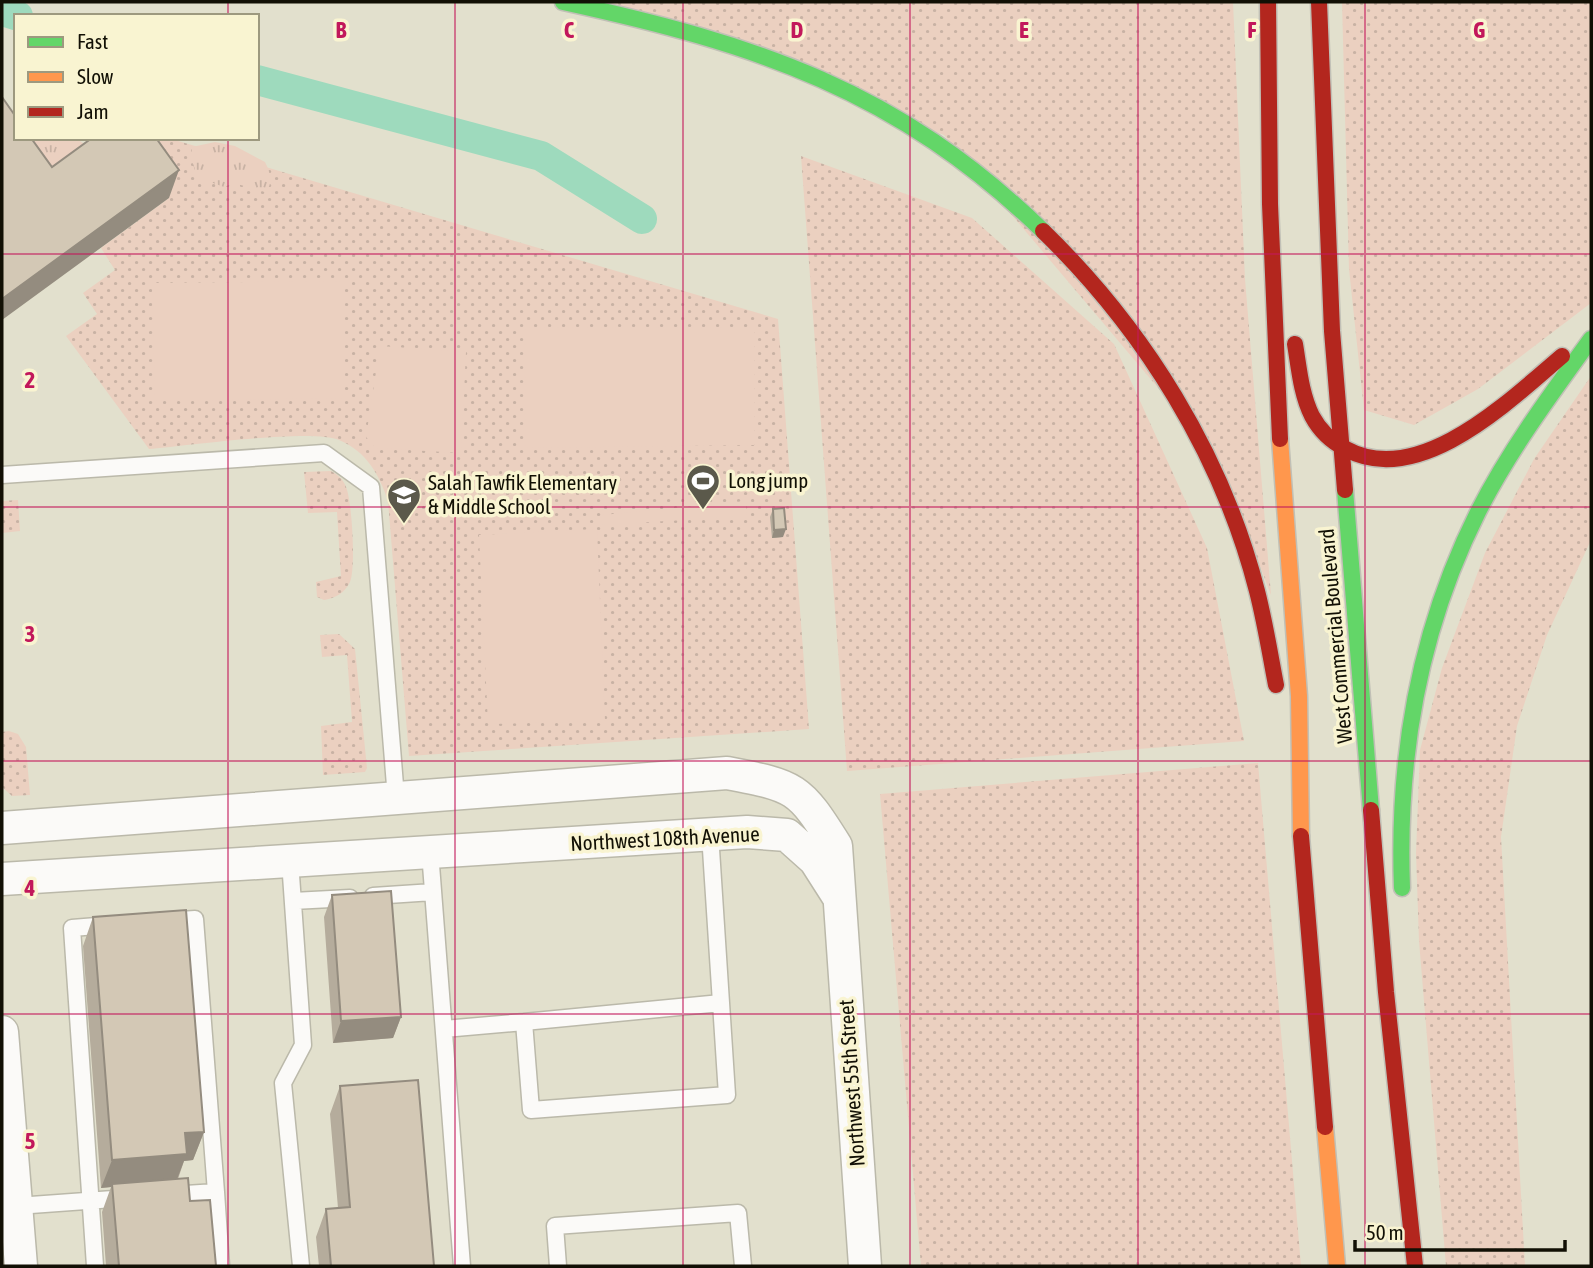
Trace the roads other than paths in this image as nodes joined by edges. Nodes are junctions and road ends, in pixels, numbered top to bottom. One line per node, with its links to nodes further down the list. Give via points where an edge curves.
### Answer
1 (563, 2): 9 (highway, via 708,37 851,91 973,167 1053,236 1130,324 1214,467 1255,583)
2 (1268, 2): 4 (highway, West Commercial Boulevard)
3 (1319, 2): 7 (highway, West Commercial Boulevard, via 1331,305)
4 (1270, 204): 7 (highway, via 1303,389 1322,432); 14 (highway, West Commercial Boulevard, via 1279,428 1299,696)
5 (1591, 332): 7 (highway, via 1483,420 1434,449 1373,460)
6 (1591, 339): 20 (highway, via 1529,425 1477,514 1441,603 1426,649 1404,758)
7 (1342, 449): 29 (highway, West Commercial Boulevard, via 1385,992)
8 (2, 475): 11 (lane, via 324,453 371,487)
9 (1278, 698)
10 (1282, 723): 14 (highway)
11 (396, 798): 12 (street); 19 (street, via 727,774 782,784 810,804 836,846)
12 (2, 828)
13 (710, 834): 15 (street, Northwest 108th Avenue); 19 (street, Northwest 108th Avenue, via 787,835 815,860); 24 (lane)
14 (1301, 838): 41 (highway, West Commercial Boulevard)
15 (430, 852): 16 (street, Northwest 108th Avenue); 18 (lane)
16 (290, 861): 17 (street, Northwest 108th Avenue); 21 (lane)
17 (2, 879)
18 (433, 892): 21 (lane); 26 (lane)
19 (840, 899): 40 (street, Northwest 55th Street)
20 (1402, 900)
21 (293, 901): 36 (lane, via 303,1045 283,1083)
22 (154, 922): 30 (lane, via 195,919)
23 (127, 924): 31 (lane, via 72,928)
24 (721, 1003): 25 (lane); 25 (lane, via 727,1095 531,1110)
25 (524, 1022): 26 (lane)
26 (444, 1029): 37 (lane)
27 (2, 1032): 32 (street)
28 (1408, 1043): 29 (highway)
29 (1406, 1159): 42 (highway, West Commercial Boulevard)
30 (216, 1192): 31 (lane); 35 (lane)
31 (90, 1201): 32 (lane); 34 (lane)
32 (17, 1206): 33 (street)
33 (21, 1266)
34 (95, 1266)
35 (221, 1266)
36 (301, 1266)
37 (462, 1266)
38 (558, 1266): 39 (lane, via 555,1226 738,1213)
39 (743, 1266)
40 (865, 1266)
41 (1337, 1266)
42 (1415, 1266)

